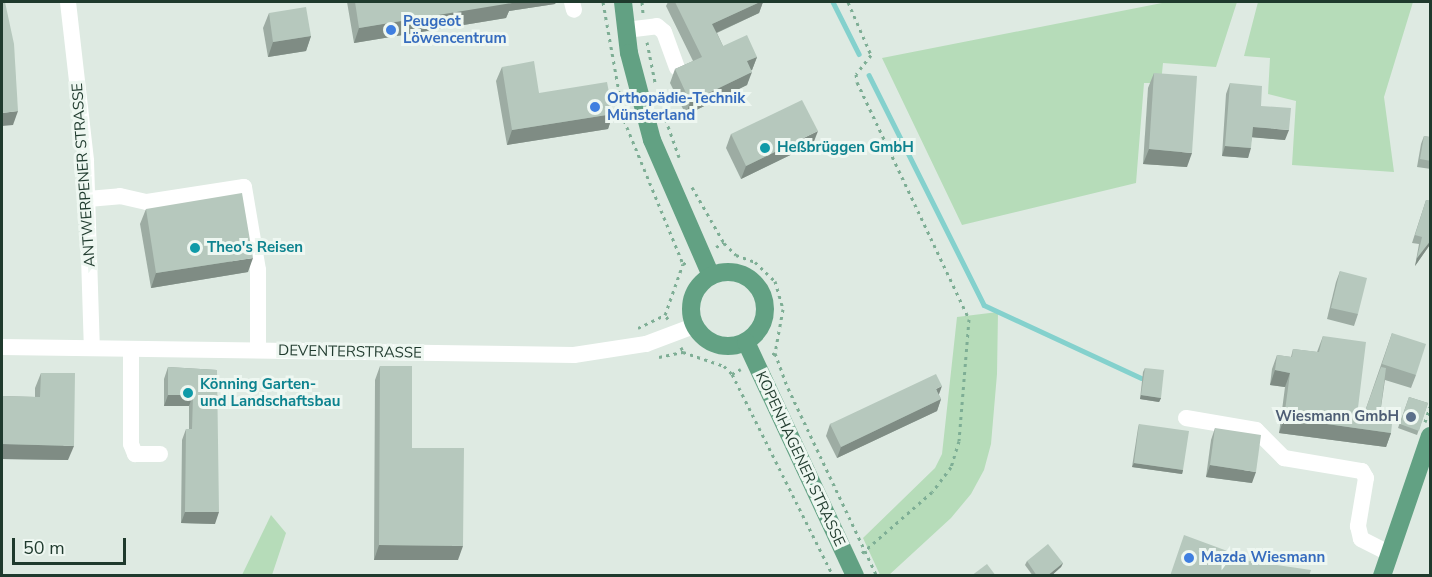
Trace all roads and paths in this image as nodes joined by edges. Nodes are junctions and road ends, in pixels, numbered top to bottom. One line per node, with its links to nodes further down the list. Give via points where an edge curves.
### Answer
1 (68, 2): 12 (street, ANTWERPENER STRASSE)
2 (623, 2): 6 (main road)
3 (642, 2): 5 (path)
4 (848, 2): 29 (path, via 871,55 856,74 857,82 969,319 959,441 951,467 932,492)
5 (645, 27): 6 (street); 7 (street, via 657,26 664,32); 8 (path)
6 (626, 30): 14 (main road, via 652,140)
7 (677, 68)
8 (656, 86)
9 (661, 105): 10 (path)
10 (681, 162)
11 (690, 182): 13 (path)
12 (88, 199): 20 (street, ANTWERPENER STRASSE); 22 (street, via 120,196 147,202 244,187 258,270)
13 (724, 243): 14 (path); 23 (path, via 736,255 765,270 782,296)
14 (702, 255): 15 (main road); 17 (path, via 683,264 665,315)
15 (711, 276): 16 (main road, via 702,282 691,302); 18 (main road, via 737,273 758,287 764,298 764,321)
16 (694, 326): 17 (street, DEVENTERSTRASSE); 18 (main road, via 718,345)
17 (675, 335): 22 (street, DEVENTERSTRASSE, via 622,350 574,355); 25 (path, via 683,352 723,366)
18 (746, 342): 24 (main road, KOPENHAGENER STRASSE)
19 (2, 347): 20 (street, DEVENTERSTRASSE)
20 (92, 348): 21 (street, DEVENTERSTRASSE)
21 (131, 349): 22 (street, DEVENTERSTRASSE); 28 (street, via 131,444 135,454)
22 (258, 350)
23 (775, 353): 24 (path); 29 (path)
24 (754, 362): 25 (path); 31 (main road, KOPENHAGENER STRASSE)
25 (732, 374): 36 (path, via 763,429)
26 (1186, 418): 30 (street, via 1256,430 1284,458 1362,471 1366,478 1358,526 1361,539)
27 (1431, 436): 30 (main road)
28 (160, 454)
29 (865, 550): 31 (path); 37 (path)
30 (1389, 554): 38 (main road)
31 (853, 571)
32 (2, 575): 33 (path)
33 (40, 576)
34 (206, 576): 35 (path)
35 (255, 576)
36 (833, 576)
37 (877, 576)
38 (1382, 576)

